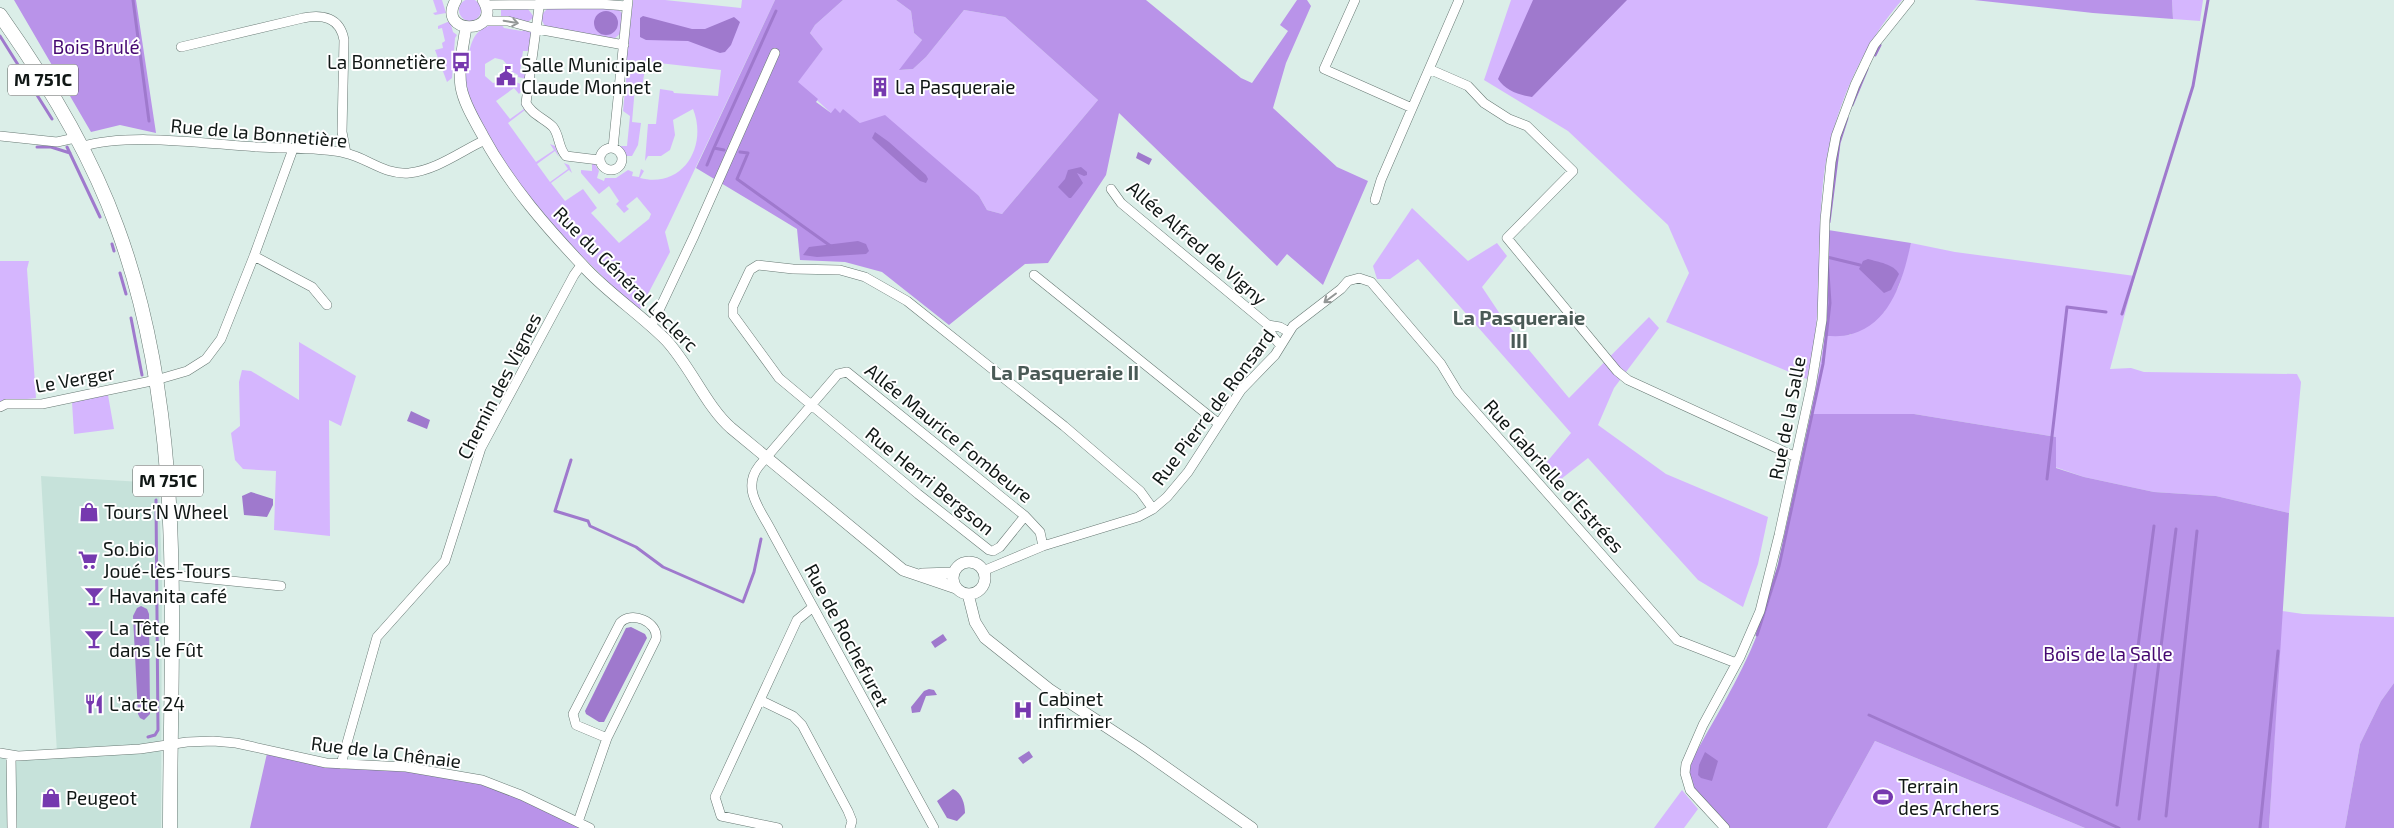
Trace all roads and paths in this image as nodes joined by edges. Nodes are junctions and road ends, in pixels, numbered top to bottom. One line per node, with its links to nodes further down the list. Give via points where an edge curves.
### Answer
1 (456, 0): 10 (street, via 454,16 458,24)
2 (1355, 0): 16 (street, via 1324,68)
3 (1459, 0): 15 (street)
4 (1910, 0): 39 (street, Rue de la Salle, via 1874,45 1836,136 1825,220 1822,320)
5 (485, 3): 6 (street); 9 (street)
6 (539, 3): 7 (street); 11 (street)
7 (628, 3): 12 (street)
8 (0, 15): 19 (main road, M 751C, via 47,86)
9 (484, 20): 10 (street, via 475,27); 11 (street, one-way to 11, via 508,21)
10 (466, 27): 18 (street, Rue du Général Leclerc, via 461,89)
11 (537, 29): 12 (street); 23 (street, via 532,75 526,94 528,107 552,127 566,156)
12 (624, 45): 20 (street)
13 (181, 47): 22 (street, via 318,15 331,19 341,30 344,40 342,132)
14 (775, 53): 32 (street)
15 (1429, 69): 16 (street); 39 (street, via 1468,86 1484,103 1510,120 1527,126 1573,171 1507,238 1617,371 1628,380)
16 (1412, 108): 25 (street)
17 (0, 136): 19 (street, Rue de la Bonnetière)
18 (485, 140): 22 (street, Rue de la Bonnetière, via 428,169 407,173 379,168); 27 (street, Rue du Général Leclerc, via 522,195)
19 (78, 143): 21 (street, Rue de la Bonnetière, via 152,141); 35 (main road, M 751C, via 111,210 122,242 142,308)
20 (613, 148): 23 (street, via 604,150); 23 (street, via 622,157 618,169 607,170)
21 (293, 149): 22 (street, Rue de la Bonnetière); 26 (street, Le Verger)
22 (346, 153)
23 (599, 160)
24 (1111, 189): 31 (street, Allée Alfred de Vigny, via 1121,203)
25 (1375, 200)
26 (254, 256): 30 (street, via 312,287); 35 (street, Le Verger, via 221,339 212,352 187,371)
27 (582, 264): 32 (street, Rue du Général Leclerc); 58 (street, Chemin des Vignes, via 481,448 445,561 377,637)
28 (1034, 274): 38 (street)
29 (1371, 282): 33 (street, Rue Pierre de Ronsard, one-way to 33, via 1359,278 1348,281 1302,316); 52 (street, Rue Gabrielle d’Estrées, via 1441,364 1458,392 1677,640)
30 (327, 305)
31 (1268, 326): 33 (street); 34 (street, Allée Alfred de Vigny)
32 (651, 327): 40 (street, Rue du Général Leclerc, via 679,356 726,424)
33 (1289, 332): 34 (street, Rue Pierre de Ronsard)
34 (1280, 345): 38 (street, Rue Pierre de Ronsard, via 1275,355 1241,390)
35 (156, 380): 37 (street, Le Verger, via 42,404 6,404); 47 (main road, M 751C, via 168,469)
36 (811, 405): 40 (street, Allée Maurice Fombeure); 41 (street, via 774,372 733,315 733,306 753,267 765,264 852,272 898,295 1140,490); 42 (street, Allée Maurice Fombeure, via 838,374 847,372); 42 (street, Rue Henri Bergson, via 989,550 1000,547)
37 (0, 407)
38 (1220, 424): 41 (street, Rue Pierre de Ronsard, via 1188,472)
39 (1796, 457): 52 (street, Rue de la Salle, via 1760,611)
40 (767, 458): 46 (street, Rue du Général Leclerc); 51 (street, Rue de Rochefuret, via 752,475 751,492)
41 (1153, 509): 43 (street, Rue Pierre de Ronsard, via 1138,517)
42 (1026, 516): 43 (street, Allée Maurice Fombeure, via 1040,532)
43 (1043, 546): 44 (street, Rue Pierre de Ronsard)
44 (983, 571): 45 (street, via 978,564 967,562 960,564); 50 (street, via 982,587)
45 (953, 573): 46 (street); 49 (street)
46 (911, 574): 49 (street, Rue du Général Leclerc)
47 (171, 575): 48 (street); 55 (main road, M 751C)
48 (281, 586)
49 (956, 588): 50 (street)
50 (968, 594): 66 (street, via 975,622 985,638 1049,689)
51 (813, 607): 53 (street, via 797,620); 65 (street, Rue de Rochefuret)
52 (1736, 663): 67 (street, Rue de la Salle, via 1688,756 1684,773 1690,790)
53 (760, 700): 63 (street, via 715,797 722,816); 64 (street, via 793,716 802,725 848,811 852,821)
54 (607, 738): 54 (street, via 656,639 655,629 633,616 620,623 573,714 576,725); 59 (street)
55 (170, 745): 57 (street, Rue de la Chênaie); 58 (street, Rue de la Chênaie, via 213,741 236,743 291,757); 61 (main road, M 751C)
56 (0, 753): 57 (street, Rue de la Chênaie)
57 (11, 756): 60 (street)
58 (341, 764): 59 (street, Rue de la Chênaie, via 406,767 482,780)
59 (578, 822): 62 (street, Rue de la Chênaie)
60 (12, 828)
61 (170, 828)
62 (590, 828)
63 (778, 828)
64 (850, 828)
65 (934, 828)
66 (1252, 828)
67 (1725, 828)

